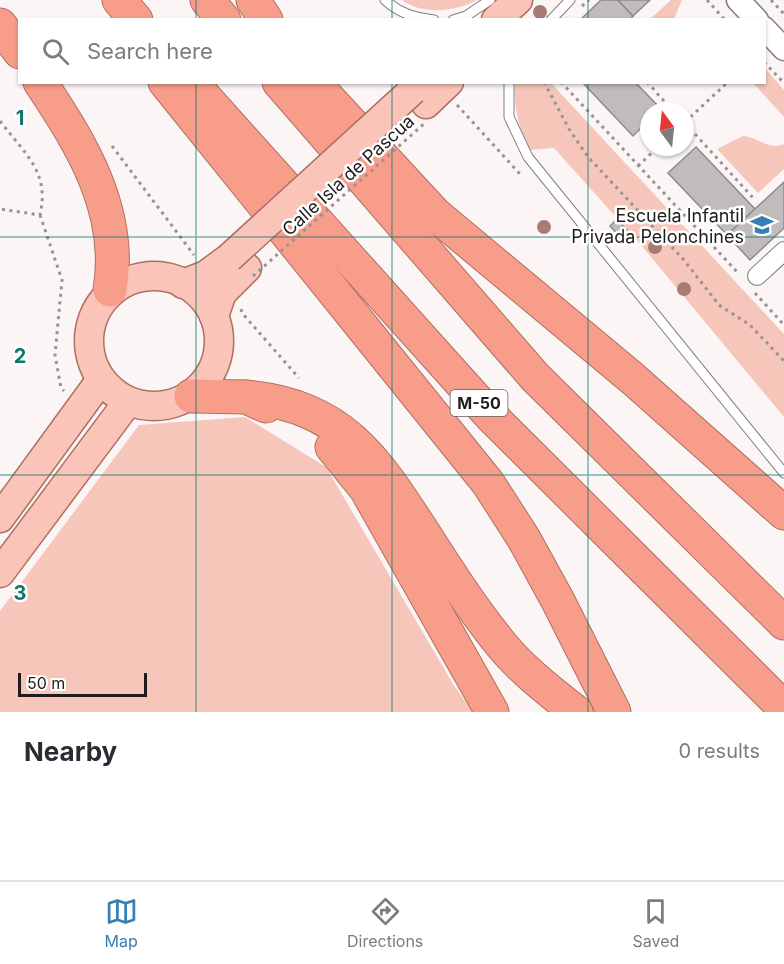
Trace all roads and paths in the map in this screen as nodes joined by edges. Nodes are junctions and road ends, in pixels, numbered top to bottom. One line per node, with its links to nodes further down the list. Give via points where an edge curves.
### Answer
1 (109, 0): 14 (highway)
2 (119, 0): 15 (highway)
3 (207, 0): 16 (highway)
4 (253, 0): 17 (highway)
5 (385, 0): 18 (lane, via 397,10)
6 (490, 0): 19 (lane)
7 (518, 0): 20 (main road)
8 (537, 0): 21 (main road)
9 (570, 0): 22 (lane)
10 (707, 0): 23 (path)
11 (738, 0): 24 (street)
12 (771, 0): 13 (path)
13 (784, 14)
14 (117, 18)
15 (134, 18)
16 (222, 18)
17 (265, 18)
18 (420, 18)
19 (460, 18)
20 (498, 18)
21 (518, 18)
22 (553, 18)
23 (723, 18)
24 (755, 18)
25 (0, 25): 27 (highway)
26 (766, 29): 28 (street)
27 (18, 49)
28 (784, 49)
29 (766, 63): 30 (path)
30 (784, 83)
31 (41, 84): 57 (highway, via 74,132 101,194 114,267)
32 (167, 84): 76 (highway, via 488,483 524,539)
33 (193, 84): 73 (highway, M-50, via 491,416)
34 (281, 84): 72 (highway, via 536,377)
35 (315, 84): 69 (highway, via 435,214 632,378)
36 (509, 84): 68 (lane, via 509,117 528,157)
37 (545, 84): 61 (path, via 588,157 684,260 718,305 750,325)
38 (563, 84): 48 (path)
39 (648, 84): 42 (path)
40 (726, 84): 43 (path)
41 (431, 97): 49 (path); 54 (main road, Calle Isla de Pascua, bridge); 54 (path, bridge)
42 (665, 102)
43 (694, 114)
44 (0, 121): 52 (path, via 41,176 45,195)
45 (694, 133): 50 (path)
46 (112, 146): 54 (path, via 195,256)
47 (649, 156): 48 (path)
48 (638, 166): 55 (path)
49 (520, 174)
50 (755, 200)
51 (0, 209): 52 (path)
52 (40, 215): 67 (path, via 62,280 55,355 61,388)
53 (784, 251): 55 (street)
54 (236, 268): 56 (main road); 59 (main road)
55 (749, 278): 60 (path, via 761,302)
56 (183, 284): 57 (main road, via 175,279 143,276); 59 (main road, via 201,295)
57 (110, 290): 63 (main road, via 94,312 87,347)
58 (240, 306): 62 (path)
59 (214, 316): 64 (main road, via 220,347 214,368)
60 (784, 325)
61 (784, 361)
62 (299, 378)
63 (100, 381): 66 (main road); 67 (main road)
64 (191, 396): 65 (highway); 66 (main road, via 156,408)
65 (246, 397): 74 (highway, via 320,435 344,458 366,489); 75 (highway, via 290,405 330,423 362,447 386,475 496,639 537,681)
66 (128, 403): 71 (main road)
67 (82, 406): 70 (main road)
68 (784, 473)
69 (784, 513)
70 (0, 518)
71 (0, 573)
72 (784, 623)
73 (784, 708)
74 (492, 712)
75 (576, 712)
76 (614, 712)

